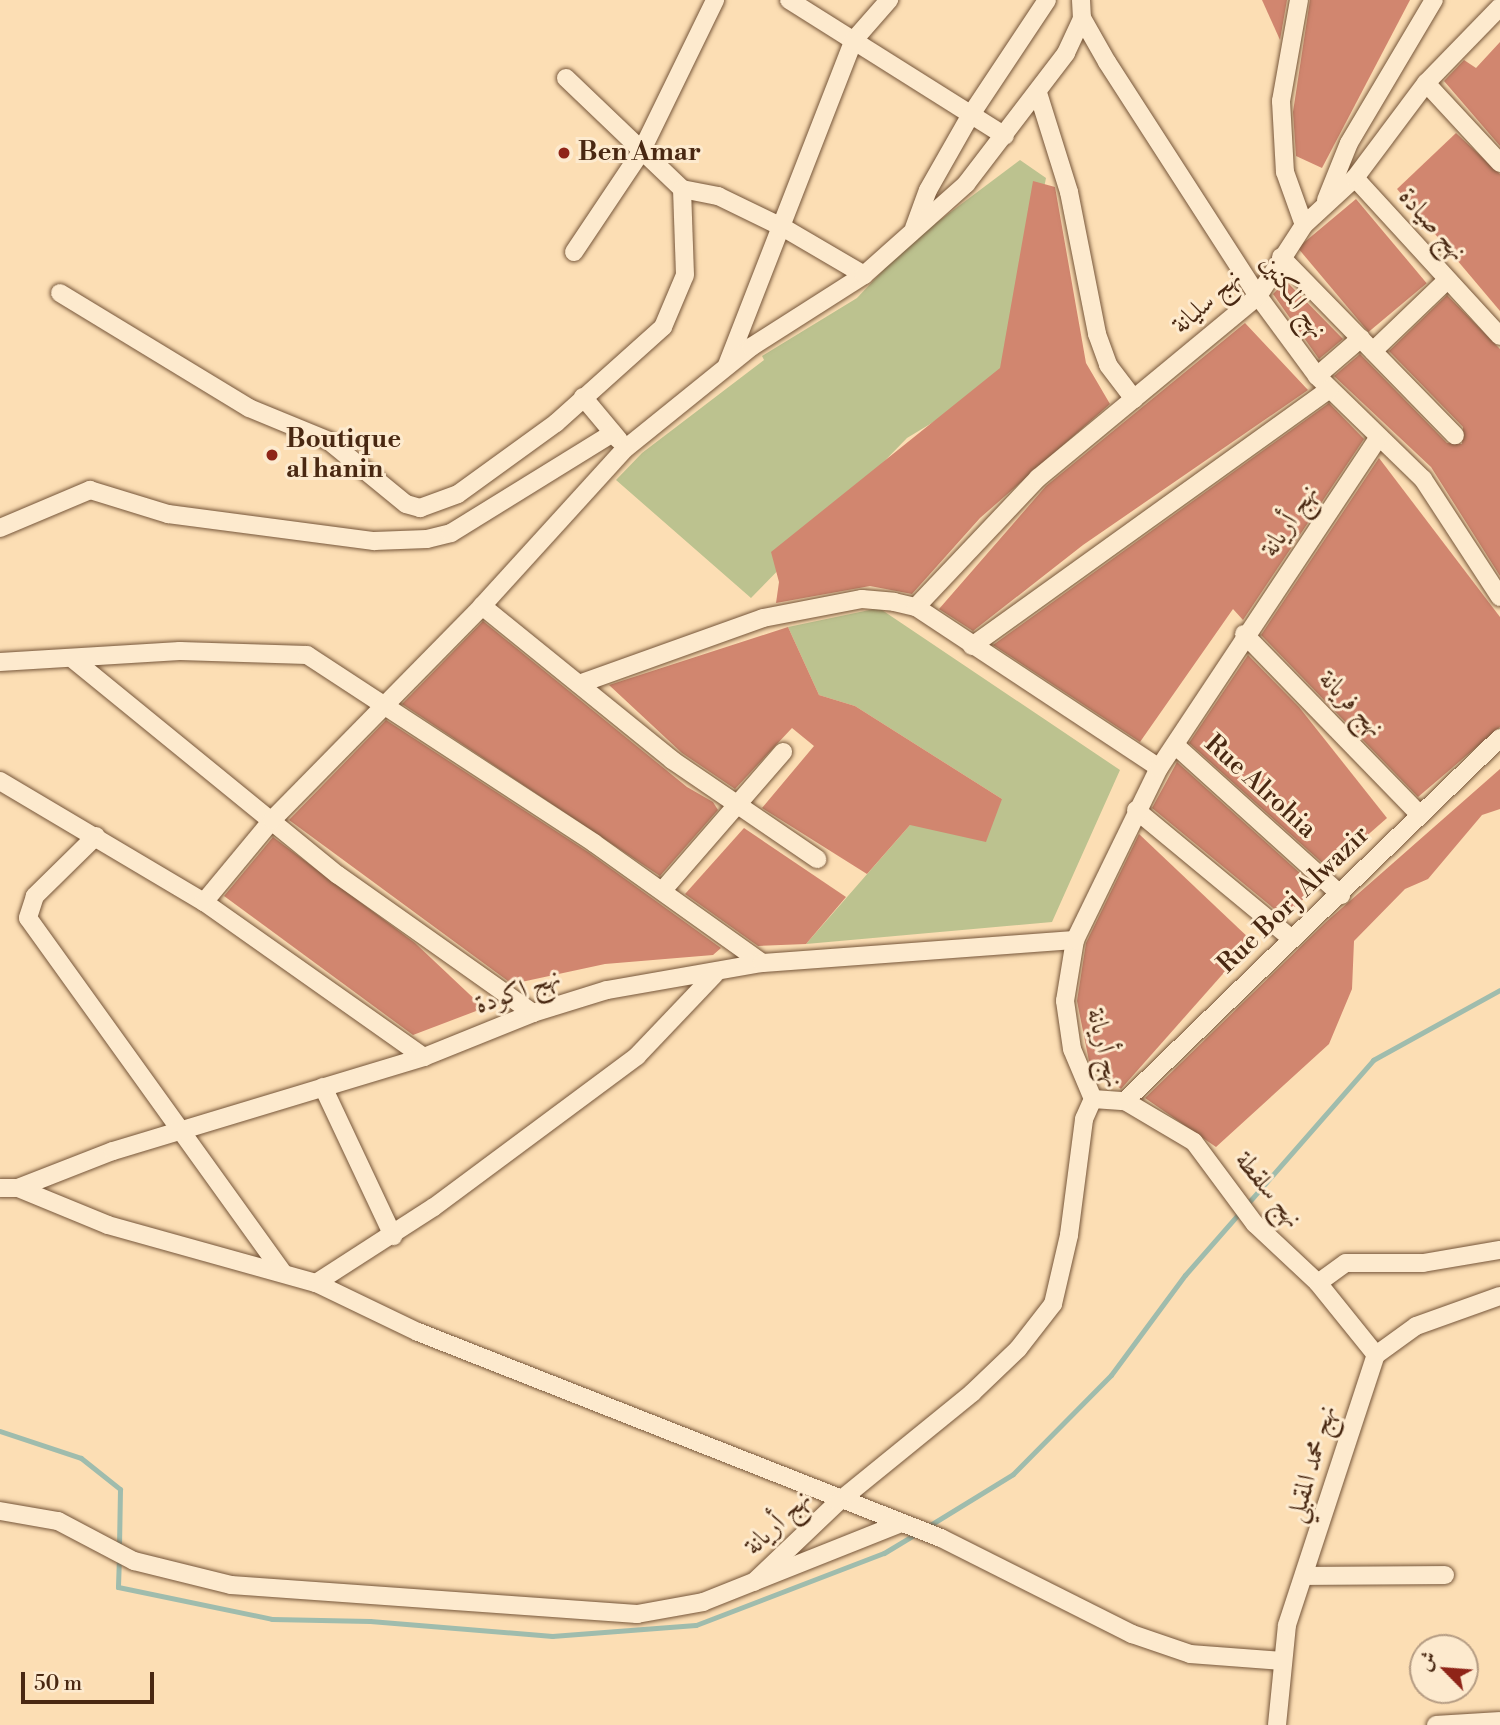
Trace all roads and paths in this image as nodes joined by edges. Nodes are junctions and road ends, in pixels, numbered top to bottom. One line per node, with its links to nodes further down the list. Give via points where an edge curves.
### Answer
1 (715, 0): 15 (street)
2 (789, 0): 9 (street)
3 (889, 0): 9 (street)
4 (1046, 0): 13 (street)
5 (1299, 0): 20 (street, via 1281,101 1285,172)
6 (1434, 0): 19 (street, via 1349,143)
7 (1500, 6): 11 (street, نهج سليانة)
8 (1081, 9): 12 (street, via 1066,53); 28 (street, نهج المكنين)
9 (853, 41): 13 (street); 21 (street)
10 (566, 78): 15 (street)
11 (1426, 83): 16 (street); 17 (street, نهج سليانة)
12 (1038, 93): 14 (street); 34 (street, via 1069,192 1097,334 1108,365)
13 (970, 116): 14 (street); 22 (street, via 928,190)
14 (1005, 136): 22 (street, via 966,184)
15 (641, 152): 18 (street); 23 (street)
16 (1499, 161)
17 (1355, 178): 19 (street, نهج سليانة); 26 (street, نهج صيادة)
18 (682, 189): 21 (street, via 718,197); 33 (street, via 687,237 678,302 663,327)
19 (1324, 203): 20 (street, نهج سليانة)
20 (1304, 225): 24 (street, نهج سليانة)
21 (779, 226): 25 (street); 31 (street)
22 (914, 228): 25 (street)
23 (574, 252)
24 (1281, 257): 28 (street, نهج سليانة); 30 (street)
25 (864, 275): 31 (street)
26 (1447, 280): 29 (street, نهج صيادة); 30 (street)
27 (60, 293): 33 (street, via 249,408 329,441 406,504 421,508 458,494)
28 (1258, 296): 32 (street, نهج المكنين); 34 (street, نهج سليانة)
29 (1500, 337)
30 (1367, 345): 32 (street); 36 (street)
31 (727, 365): 38 (street)
32 (1323, 383): 37 (street, نهج المكنين); 44 (street)
33 (583, 397): 35 (street)
34 (1134, 399): 42 (street, نهج سليانة, via 1038,478)
35 (613, 433): 38 (street); 39 (street, via 462,527 427,539 374,541 167,514 90,490)
36 (1455, 435)
37 (1380, 437): 40 (street, نهج المكنين, via 1442,502); 43 (street, نهج أريانة)
38 (626, 448): 41 (street)
39 (0, 528)
40 (1500, 597)
41 (482, 606): 47 (street); 48 (street)
42 (916, 607): 44 (street); 47 (street, via 862,599 763,618)
43 (1244, 634): 50 (street, نهج أريانة); 56 (street, نهج فريانة)
44 (972, 646): 52 (street)
45 (75, 660): 46 (street); 48 (street, via 180,651 307,655); 57 (street)
46 (0, 662)
47 (579, 684): 54 (street)
48 (383, 702): 57 (street); 60 (street)
49 (1500, 738): 56 (street, Rue Borj Alwazir)
50 (1175, 746): 52 (street, نهج أريانة); 61 (street, Rue Alrohia)
51 (783, 752): 54 (street)
52 (1159, 768): 55 (street, نهج أريانة)
53 (0, 781): 58 (street)
54 (738, 810): 59 (street); 60 (street)
55 (1136, 810): 63 (street); 64 (street, نهج أريانة)
56 (1419, 814): 61 (street, Rue Borj Alwazir)
57 (272, 820): 62 (street); 67 (street, via 395,918)
58 (96, 836): 62 (street); 72 (street, via 35,896 27,918)
59 (817, 859)
60 (663, 890): 65 (street)
61 (1341, 895): 63 (street, Rue Borj Alwazir)
62 (204, 902): 68 (street)
63 (1291, 937): 71 (street, Rue Borj Alwazir)
64 (1075, 940): 65 (street, نهج اكودة); 70 (street, نهج أريانة, via 1065,1001 1072,1049)
65 (762, 963): 66 (street, نهج اكودة)
66 (715, 974): 67 (street, نهج اكودة, via 607,990); 74 (street, via 637,1056)
67 (533, 1013): 68 (street, نهج اكودة)
68 (424, 1057): 69 (street, نهج اكودة)
69 (323, 1087): 72 (street, نهج اكودة); 74 (street)
70 (1093, 1099): 71 (street, نهج سلقطة); 81 (street, نهج أريانة, via 1084,1119 1059,1281 1043,1321 972,1393)
71 (1125, 1101): 78 (street, نهج سلقطة, via 1206,1153 1255,1224)
72 (177, 1131): 73 (street, نهج اكودة); 76 (street)
73 (9, 1188): 76 (street, via 108,1225)
74 (393, 1236): 77 (street)
75 (1500, 1250): 78 (street, via 1423,1263 1346,1263)
76 (282, 1272): 77 (street)
77 (316, 1283): 81 (street, via 418,1332)
78 (1318, 1283): 80 (street, نهج سلقطة)
79 (1500, 1296): 80 (street, via 1416,1326)
80 (1376, 1355): 85 (street, نهج محمد المقبلي)
81 (838, 1502): 83 (street); 86 (street, نهج أريانة)
82 (0, 1511): 86 (street, via 58,1521 134,1560 232,1585 637,1614 703,1602)
83 (899, 1524): 86 (street); 87 (street, via 979,1555 1132,1634 1190,1654)
84 (1445, 1574): 85 (street)
85 (1305, 1576): 87 (street, نهج محمد المقبلي, via 1287,1625)
86 (754, 1582)
87 (1283, 1661): 89 (street, نهج محمد المقبلي)
88 (1500, 1721): 90 (street)
89 (1278, 1723)
90 (1436, 1725)

